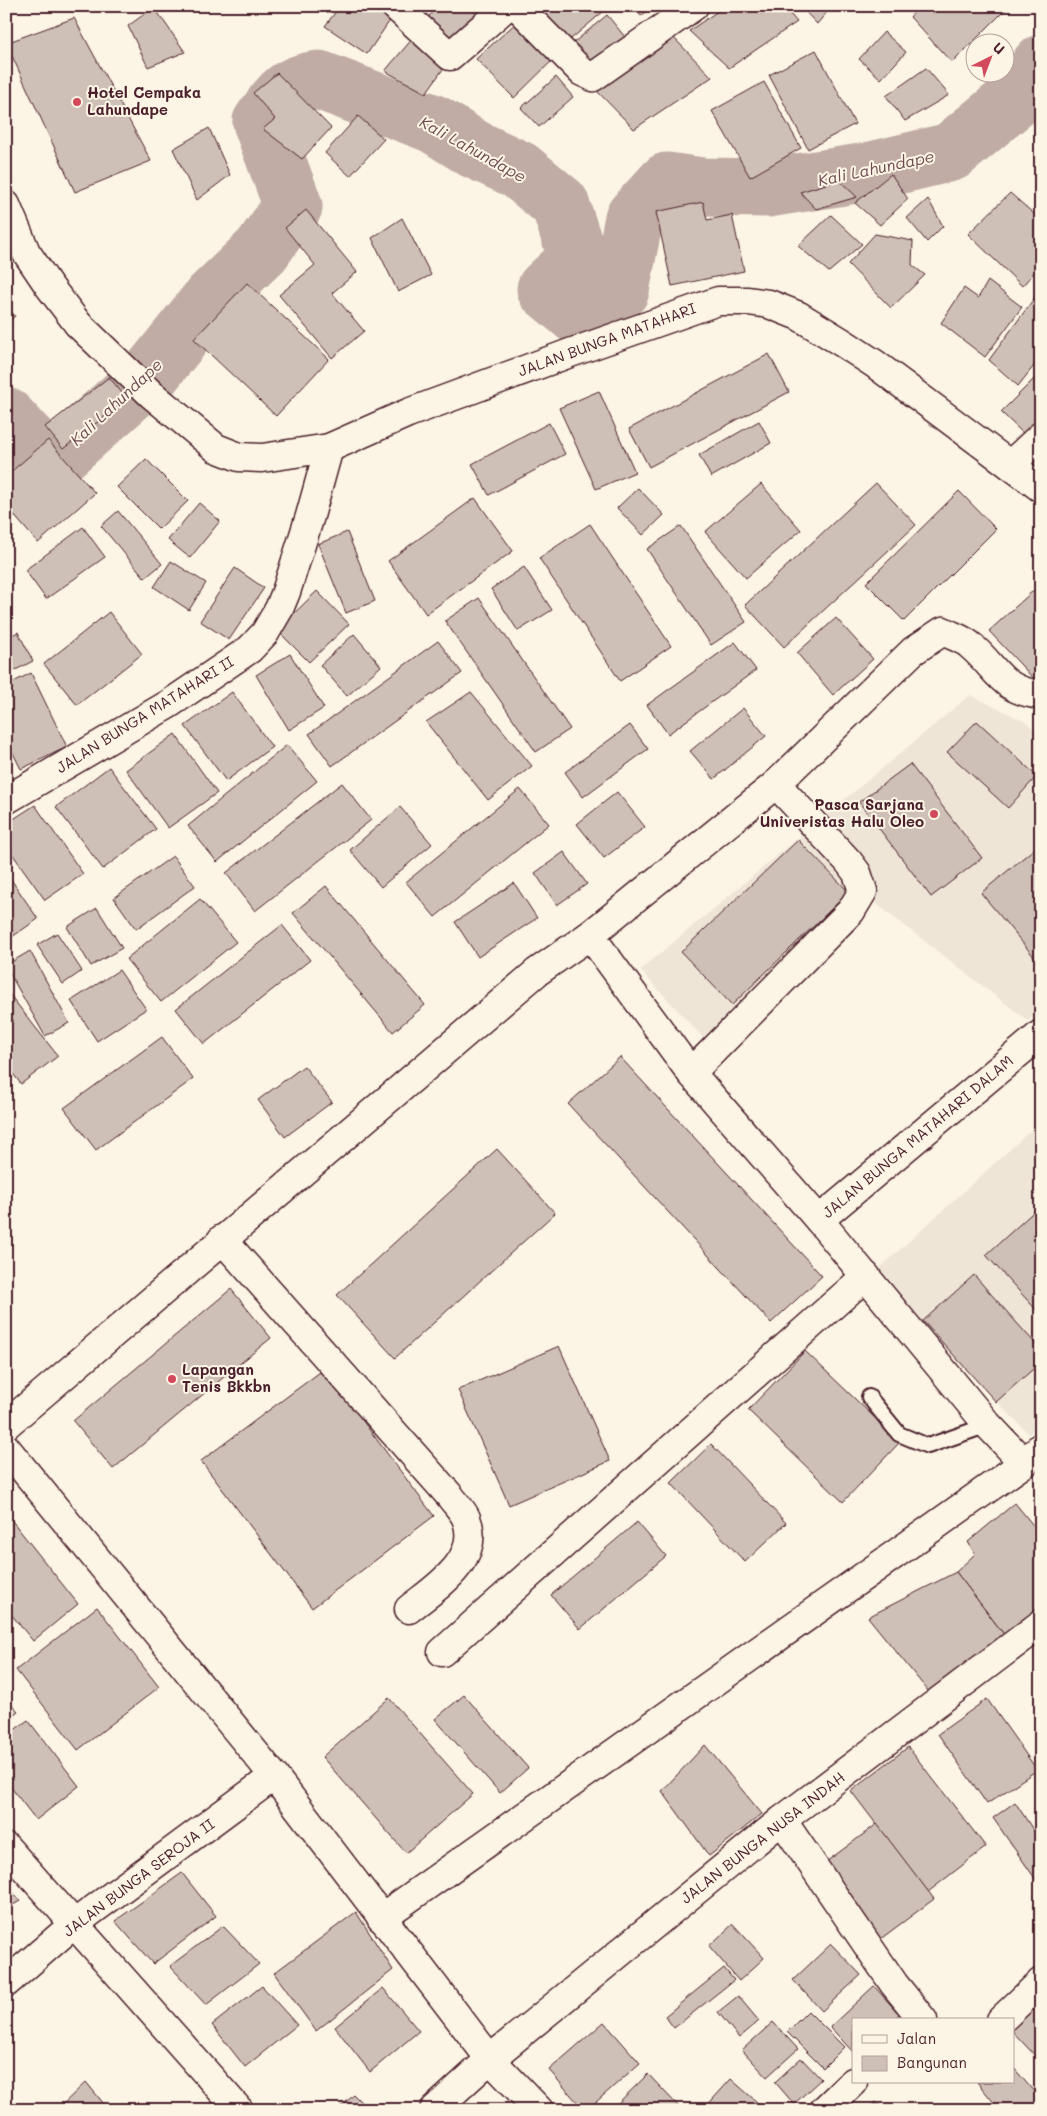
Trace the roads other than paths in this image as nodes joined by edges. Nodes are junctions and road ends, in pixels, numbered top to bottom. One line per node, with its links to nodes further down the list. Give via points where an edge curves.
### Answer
1 (395, 6): 2 (street, via 450,56)
2 (507, 6)
3 (517, 6): 4 (street, via 582,72 593,77)
4 (694, 6)
5 (6, 205): 7 (street, JALAN BUNGA MATAHARI, via 26,252 78,324 151,394 216,448 239,457 262,458)
6 (1041, 436): 8 (street)
7 (329, 448): 8 (street, JALAN BUNGA MATAHARI, via 408,414 718,301 769,304 799,316 875,364); 12 (street, JALAN BUNGA MATAHARI II, via 279,609 265,633 250,649 169,704)
8 (1010, 465): 9 (street, JALAN BUNGA MATAHARI)
9 (1041, 488)
10 (1041, 696): 11 (street, via 1012,688 970,644 943,632 913,651)
11 (776, 784): 13 (street); 15 (street, via 848,861 857,873 863,891 851,911)
12 (6, 800)
13 (590, 935): 15 (street); 17 (street, via 537,972)
14 (1041, 1034): 16 (street, JALAN BUNGA MATAHARI DALAM)
15 (691, 1073): 16 (street)
16 (819, 1220): 18 (street)
17 (222, 1238): 20 (street); 24 (street, via 432,1475 466,1519 469,1539 465,1555 455,1571)
18 (866, 1276): 21 (street); 26 (street)
19 (869, 1397): 21 (lane, via 899,1434 928,1446)
20 (6, 1425)
21 (988, 1425): 23 (street)
22 (6, 1448): 27 (street)
23 (1032, 1455): 30 (street)
24 (409, 1609)
25 (1041, 1624): 28 (street, JALAN BUNGA NUSA INDAH)
26 (442, 1652)
27 (274, 1776): 30 (street); 31 (street, JALAN BUNGA SEROJA II)
28 (782, 1820): 34 (street, via 894,1984); 36 (street, JALAN BUNGA NUSA INDAH)
29 (6, 1847): 31 (street)
30 (381, 1918): 36 (street)
31 (74, 1924): 33 (street, JALAN BUNGA SEROJA II); 38 (street)
32 (1041, 1982): 35 (street)
33 (6, 1983)
34 (921, 2018)
35 (1003, 2018)
36 (490, 2059): 39 (street, JALAN BUNGA NUSA INDAH); 40 (street)
37 (852, 2083): 41 (street)
38 (239, 2110)
39 (434, 2110)
40 (539, 2110)
41 (824, 2110)

